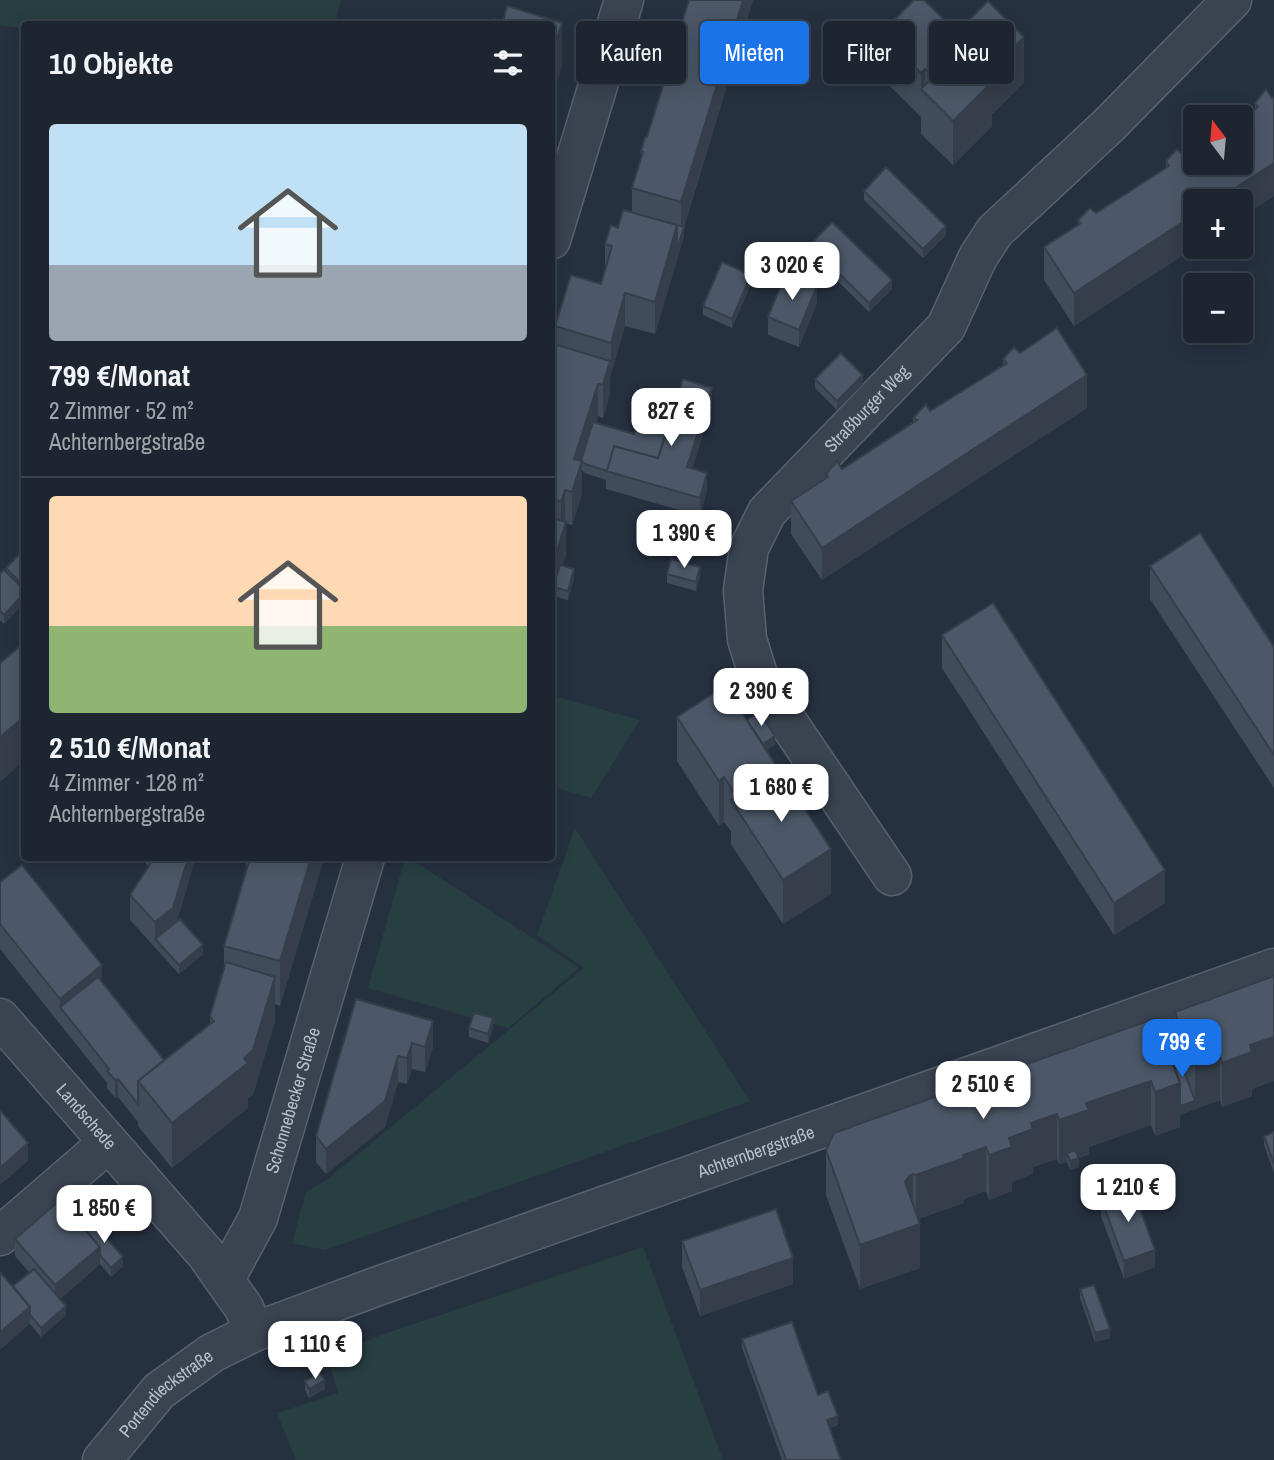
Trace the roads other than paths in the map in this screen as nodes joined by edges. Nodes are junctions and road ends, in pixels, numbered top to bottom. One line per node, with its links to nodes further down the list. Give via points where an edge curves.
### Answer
1 (624, 0): 3 (street)
2 (1231, 0): 5 (street, Straßburger Weg, via 1108,126 995,231 946,327 767,512 749,548 743,590 747,639 760,681)
3 (555, 227)
4 (364, 861): 10 (street, Schonnebecker Straße, via 258,1218)
5 (892, 876)
6 (1274, 968): 11 (street, Achternbergstraße, via 404,1276)
7 (0, 1018): 8 (street, Landschede)
8 (108, 1143): 9 (street); 10 (street, Landschede)
9 (0, 1236)
10 (225, 1279): 11 (street, via 244,1308)
11 (247, 1336): 12 (street, Portendieckstraße, via 212,1353 159,1391)
12 (103, 1460)

